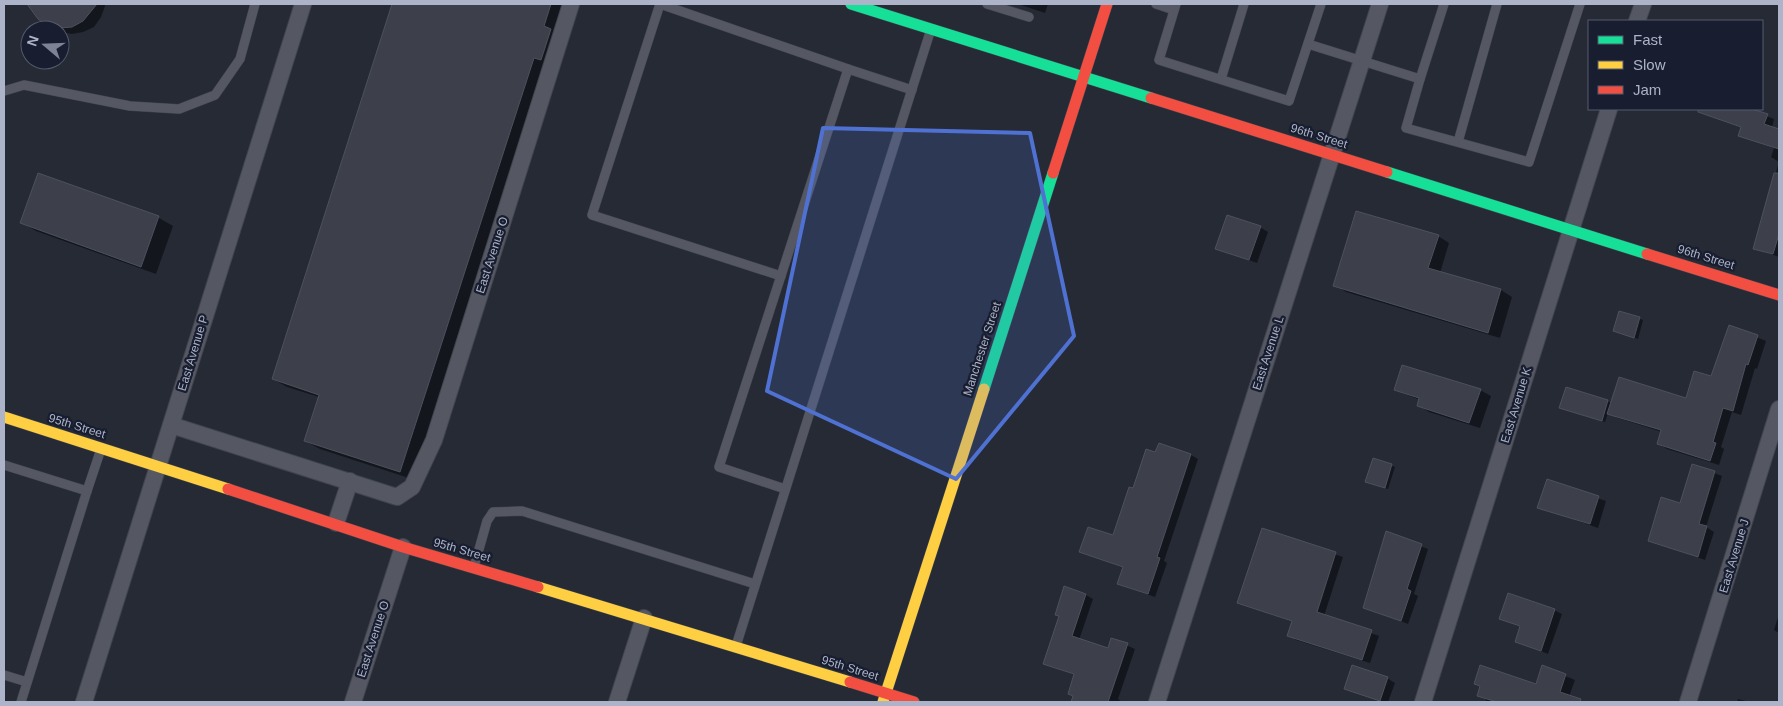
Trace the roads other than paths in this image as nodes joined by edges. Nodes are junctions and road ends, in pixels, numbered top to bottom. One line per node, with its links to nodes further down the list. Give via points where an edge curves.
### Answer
1 (255, 4): 26 (lane, via 240,59 215,95 179,109 130,106 24,86)
2 (303, 4): 36 (street, East Avenue P)
3 (571, 4): 40 (street, East Avenue O, via 434,440 412,487 397,497)
4 (660, 4): 22 (lane); 32 (lane, via 592,215)
5 (852, 4): 19 (street, 96th Street)
6 (987, 4): 17 (lane)
7 (1107, 4): 23 (street, Manchester Street)
8 (1156, 4): 16 (lane)
9 (1244, 4): 24 (lane)
10 (1321, 4): 20 (lane)
11 (1380, 4): 21 (street, East Avenue L)
12 (1444, 4): 25 (lane)
13 (1497, 4): 29 (lane)
14 (1580, 4): 29 (lane, via 1529,162)
15 (1643, 4): 18 (street)
16 (1175, 7): 24 (lane, via 1159,60)
17 (1029, 16)
18 (1637, 20)
19 (931, 29): 23 (street, 96th Street); 27 (lane)
20 (1308, 44): 21 (lane); 24 (lane, via 1290,101)
21 (1362, 61): 25 (lane); 30 (street, East Avenue L)
22 (848, 69): 27 (lane); 32 (lane)
23 (1084, 77): 30 (street, 96th Street); 51 (street, Manchester Street)
24 (1221, 79)
25 (1420, 79): 29 (lane, via 1406,128)
26 (4, 90)
27 (912, 90): 41 (lane)
28 (1609, 110): 31 (street, East Avenue K)
29 (1458, 142)
30 (1331, 154): 31 (street, 96th Street); 57 (street, East Avenue L)
31 (1570, 230): 33 (street, 96th Street); 58 (street, East Avenue K)
32 (781, 276): 41 (lane, via 719,467)
33 (1779, 294)
34 (1779, 409): 59 (street, East Avenue J)
35 (4, 418): 37 (street, 95th Street)
36 (171, 425): 39 (street, East Avenue P); 40 (street)
37 (101, 448): 39 (street, 95th Street); 42 (lane)
38 (4, 465): 42 (lane)
39 (158, 465): 43 (street, 95th Street); 53 (street, East Avenue P)
40 (350, 481): 43 (street)
41 (786, 489): 46 (lane)
42 (87, 491): 50 (lane)
43 (336, 523): 44 (street, 95th Street)
44 (403, 547): 45 (street, 95th Street); 54 (street, East Avenue O)
45 (474, 568): 46 (lane, via 487,521 494,512 522,511); 47 (street, 95th Street)
46 (755, 584): 48 (lane)
47 (644, 618): 48 (street, 95th Street); 55 (street)
48 (736, 646): 51 (street, 95th Street)
49 (4, 675): 50 (lane)
50 (27, 682): 52 (lane)
51 (884, 698): 56 (street, 95th Street)
52 (21, 702)
53 (84, 702)
54 (353, 702)
55 (617, 702)
56 (914, 702)
57 (1158, 702)
58 (1423, 702)
59 (1688, 702)

